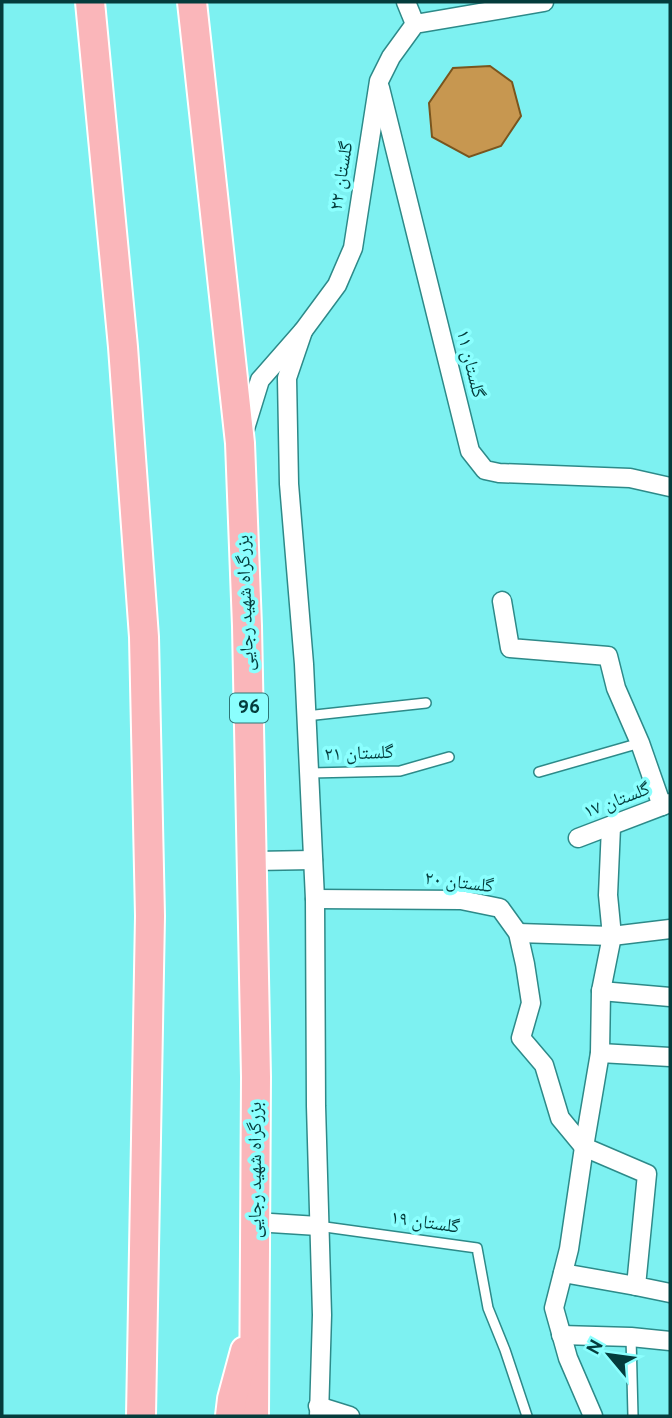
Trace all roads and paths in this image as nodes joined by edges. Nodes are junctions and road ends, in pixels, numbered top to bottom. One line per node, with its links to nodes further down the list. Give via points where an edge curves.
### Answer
1 (90, 2): 41 (highway, via 123,347 144,637 150,916)
2 (192, 2): 8 (highway, بزرگراه شهید رجایی / 96)
3 (406, 2): 5 (street)
4 (544, 2): 5 (street)
5 (415, 24): 6 (street, گلستان ۲۲)
6 (379, 81): 7 (street, گلستان ۲۲, via 353,248 337,285); 9 (street, گلستان ۱۱, via 470,451 485,470 499,474 630,478)
7 (303, 331): 8 (street, گلستان ۲۲, via 260,380); 12 (street, via 287,378 289,484)
8 (240, 443): 21 (highway, بزرگراه شهید رجایی / 96)
9 (670, 487)
10 (502, 601): 13 (street, via 510,648 608,656 616,688)
11 (426, 702): 12 (lane)
12 (306, 716): 16 (street)
13 (640, 743): 15 (lane); 17 (street)
14 (449, 757): 16 (lane, گلستان ۲۱, via 400,771)
15 (539, 772)
16 (310, 773): 20 (street)
17 (666, 804): 18 (street, گلستان ۱۷)
18 (611, 827): 19 (street, گلستان ۱۷); 25 (street, via 608,895)
19 (578, 838)
20 (313, 860): 21 (street); 22 (street)
21 (252, 862): 31 (highway, بزرگراه شهید رجایی / 96)
22 (315, 898): 24 (street, گلستان ۲۰, via 461,900 500,908); 32 (street)
23 (670, 929): 25 (street)
24 (518, 933): 25 (street); 30 (street, via 531,1003 522,1038 544,1065 560,1118)
25 (612, 936): 26 (street)
26 (601, 990): 27 (street); 28 (street)
27 (670, 997)
28 (600, 1053): 29 (street); 30 (street)
29 (670, 1057)
30 (584, 1147): 33 (street); 34 (street, via 647,1174)
31 (255, 1222): 32 (street); 36 (highway, بزرگراه شهید رجایی / 96)
32 (318, 1226): 40 (street, via 322,1315); 45 (lane, گلستان ۱۹, via 477,1248 488,1308)
33 (563, 1273): 34 (street); 37 (street, via 554,1308)
34 (636, 1286): 35 (street)
35 (670, 1293)
36 (255, 1315): 42 (highway); 43 (highway, بزرگراه شهید رجایی / 96)
37 (561, 1335): 38 (street); 46 (street)
38 (631, 1337): 39 (street); 47 (lane)
39 (670, 1341)
40 (318, 1411): 44 (street)
41 (141, 1416)
42 (230, 1416)
43 (254, 1416)
44 (350, 1416)
45 (527, 1416)
46 (593, 1416)
47 (633, 1416)

